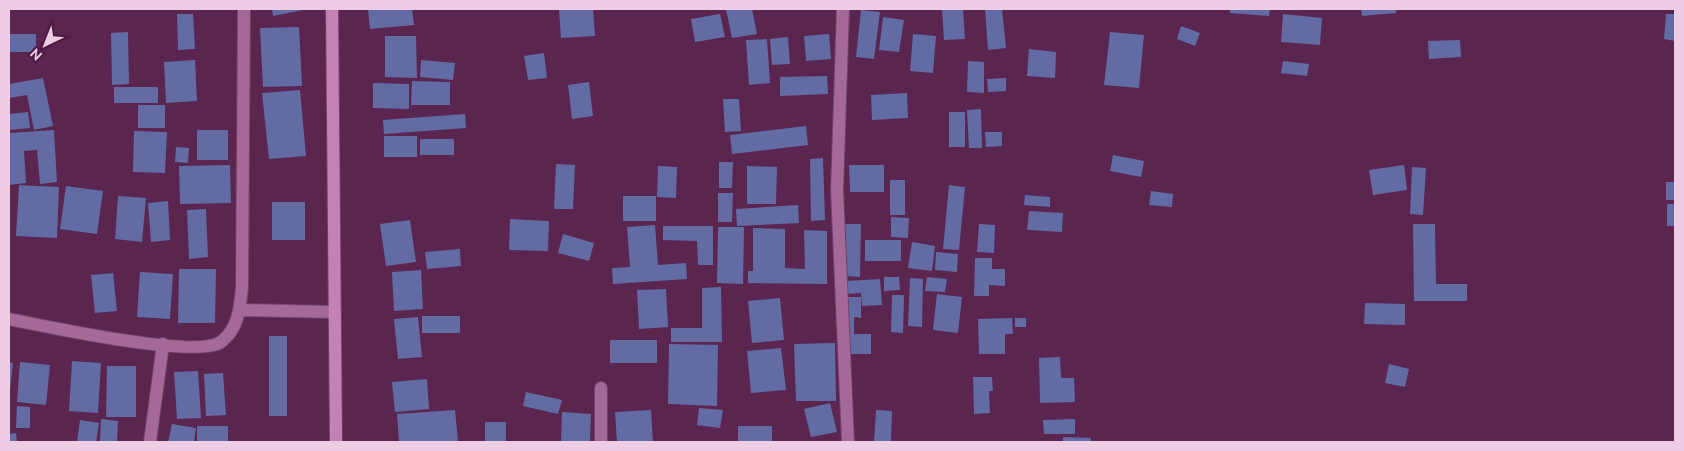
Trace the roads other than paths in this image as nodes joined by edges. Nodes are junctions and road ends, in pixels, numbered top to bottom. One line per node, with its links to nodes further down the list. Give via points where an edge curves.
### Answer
1 (244, 9): 4 (street, via 245,162)
2 (332, 9): 5 (main road)
3 (843, 9): 12 (street, via 836,190)
4 (239, 310): 5 (street); 7 (street, via 236,324 219,344 203,347)
5 (335, 312): 10 (main road)
6 (9, 319): 7 (street, via 124,342)
7 (163, 344): 9 (street)
8 (601, 388): 11 (street)
9 (150, 442)
10 (336, 442)
11 (601, 442)
12 (848, 442)

